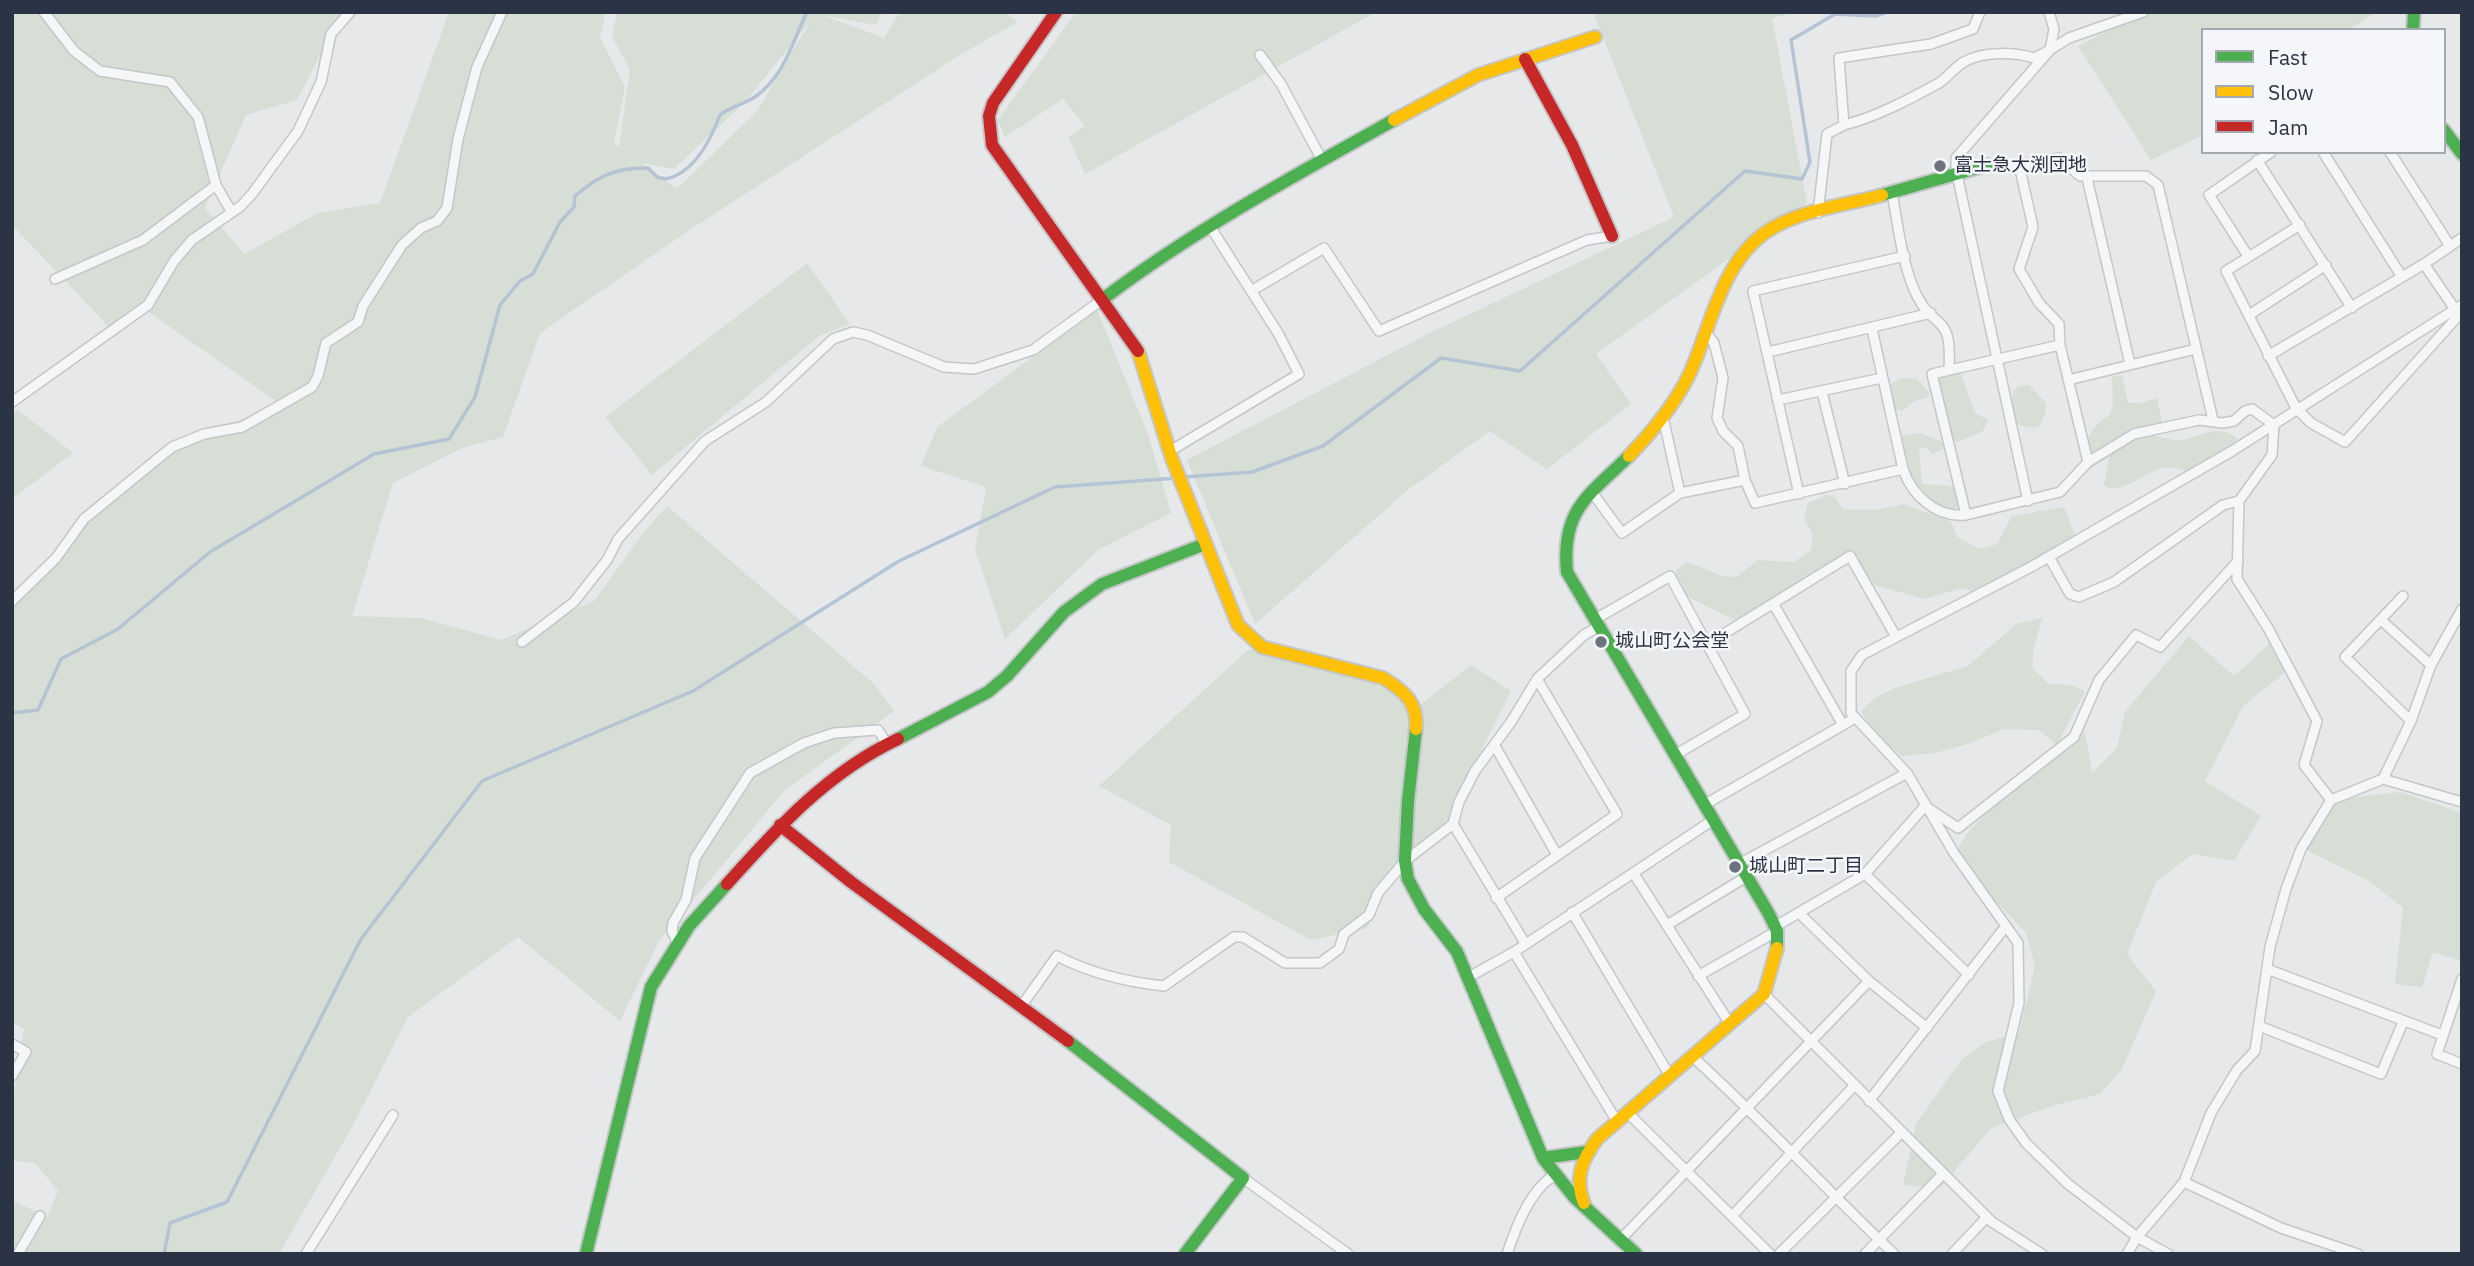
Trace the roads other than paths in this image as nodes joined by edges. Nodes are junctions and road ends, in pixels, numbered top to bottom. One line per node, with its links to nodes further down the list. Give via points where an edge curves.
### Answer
1 (44, 12): 24 (street, via 74,51 100,71 170,82 198,117)
2 (350, 12): 26 (street, via 331,34 321,82 298,131 242,206)
3 (502, 12): 78 (street, via 477,67 458,139 447,208 437,221 402,245 363,306 358,322 326,343 312,387 242,427 204,434 172,447 83,519 56,558)
4 (1056, 12): 40 (street, via 993,103 989,131 992,145)
5 (1980, 12): 12 (street, via 1973,29 1931,44 1839,58)
6 (2049, 12): 9 (street, via 2054,29)
7 (2144, 12): 9 (street, via 2069,38)
8 (1595, 37): 11 (street)
9 (2050, 50): 12 (street, via 2034,58 1992,55 1963,62 1942,81); 22 (street, via 1956,158)
10 (1260, 55): 18 (street, via 1282,84)
11 (1525, 59): 18 (street, via 1478,75); 30 (street, via 1561,123)
12 (1844, 125): 27 (street, via 1827,134)
13 (2446, 133): 17 (street)
14 (2268, 154): 19 (street)
15 (2324, 154): 37 (street)
16 (2391, 154): 32 (street)
17 (2462, 154)
18 (1322, 160): 29 (street)
19 (2257, 160): 28 (street); 34 (street, via 2209,195)
20 (1987, 165): 21 (street); 22 (street)
21 (2019, 165): 23 (street, via 2059,158); 47 (street, via 2033,227 2019,269 2039,303 2059,324)
22 (1956, 170): 25 (street); 51 (street)
23 (2087, 178): 48 (street, via 2146,176 2158,185); 52 (street)
24 (216, 185): 26 (street); 38 (street, via 143,240)
25 (1892, 193): 27 (street); 33 (street)
26 (231, 211): 58 (street, via 192,240 148,305)
27 (1818, 213): 46 (street, via 1766,232 1751,245 1733,266)
28 (2300, 225): 34 (street); 36 (street)
29 (1212, 228): 39 (street); 40 (street)
30 (1612, 236): 39 (street, via 1587,240 1379,331 1324,248)
31 (2462, 238): 32 (street)
32 (2450, 246): 35 (street)
33 (1905, 256): 43 (street, via 1917,296); 49 (street, via 1753,290)
34 (2248, 256): 44 (street, via 2226,271)
35 (2424, 264): 37 (street); 41 (street)
36 (2326, 265): 42 (street); 44 (street)
37 (2402, 277): 42 (street)
38 (55, 279)
39 (1251, 291): 63 (street, via 1299,374)
40 (1103, 299): 63 (street, via 1144,364); 84 (street, via 1033,350 974,369 944,367 867,335 853,332 833,338 766,402 705,441 618,539 574,602)
41 (2458, 307): 59 (street); 59 (street, via 2459,315 2345,442)
42 (2352, 308): 50 (street)
43 (1931, 313): 45 (street); 53 (street, via 1947,329)
44 (2249, 315): 50 (street)
45 (1872, 329): 49 (street); 54 (street)
46 (1707, 334): 60 (street, via 1691,372); 66 (street, via 1714,343 1723,378 1717,418 1738,446)
47 (2060, 345): 51 (street); 55 (street)
48 (2196, 349): 52 (street); 61 (street)
49 (1768, 352): 57 (street)
50 (2268, 356): 59 (street)
51 (1996, 360): 53 (street); 71 (street)
52 (2130, 364): 55 (street)
53 (1950, 370): 73 (street, via 1932,374)
54 (1882, 378): 56 (street); 65 (street)
55 (2068, 380): 64 (street)
56 (1822, 391): 57 (street); 67 (street)
57 (1778, 400): 70 (street)
58 (12, 402)
59 (2297, 408): 62 (street)
60 (1663, 417): 68 (street); 69 (street)
61 (2213, 420): 62 (street, via 2222,424 2234,421 2252,409); 64 (street, via 2134,434)
62 (2274, 425): 72 (street, via 2272,455); 75 (street)
63 (1171, 455): 74 (street)
64 (2088, 462): 71 (street, via 2060,492)
65 (1903, 469): 67 (street); 73 (street, via 1908,482 1930,506 1953,516)
66 (1745, 480): 69 (street); 70 (street, via 1755,503)
67 (1845, 484): 70 (street)
68 (1591, 491): 69 (street, via 1622,533); 82 (street, via 1572,520 1565,553 1567,572)
69 (1680, 493)
70 (1799, 494)
71 (2028, 501): 73 (street)
72 (2239, 501): 75 (street, via 2223,505 2114,582 2079,597 2070,594); 76 (street)
73 (1966, 515)
74 (1205, 544): 91 (street, via 1102,584 1064,612 988,692); 104 (street, via 1238,625 1250,639 1262,647 1382,678 1413,702 1417,727)
75 (2049, 557): 83 (street)
76 (2240, 559): 96 (street, via 2238,579 2317,721 2304,765); 99 (street, via 2161,647 2136,635 2099,680 2074,737 1974,817 1958,828)
77 (2403, 596): 81 (street)
78 (12, 601)
79 (1774, 606): 83 (street, via 1850,556); 85 (street); 90 (street)
80 (2462, 609): 86 (street)
81 (2381, 620): 86 (street); 89 (street, via 2345,657)
82 (1596, 623): 85 (street, via 1670,576); 87 (street); 93 (street)
83 (1895, 635): 88 (street, via 1862,654 1851,671 1849,695)
84 (522, 642)
85 (1709, 643): 93 (street, via 1745,714)
86 (2431, 665): 89 (street)
87 (1537, 680): 92 (street); 103 (street, via 1617,814)
88 (1855, 718): 90 (street); 94 (street)
89 (2411, 721): 95 (street)
90 (1843, 725): 98 (street)
91 (887, 744): 102 (street, via 829,780); 115 (street, via 878,730 834,733 804,743 750,773 695,858 686,900 673,923)
92 (1495, 746): 101 (street, via 1475,771); 103 (street)
93 (1675, 755): 98 (street)
94 (1907, 773): 99 (street); 105 (street)
95 (2383, 779): 96 (street); 97 (street)
96 (2331, 800): 118 (street, via 2293,869)
97 (2462, 802)
98 (1704, 805): 100 (street)
99 (1925, 806): 107 (street); 113 (street)
100 (1713, 820): 105 (street); 106 (street)
101 (1453, 824): 104 (street); 109 (street)
102 (780, 825): 115 (street); 125 (street)
103 (1557, 855): 109 (street)
104 (1405, 862): 121 (street, via 1413,891 1457,952); 125 (street, via 1378,893 1369,915 1320,963 1285,962 1243,937 1234,937 1164,986 1126,982 1057,957)
105 (1738, 864): 108 (street)
106 (1634, 874): 110 (street); 112 (street)
107 (1865, 874): 111 (street); 119 (street)
108 (1746, 877): 112 (street); 114 (street)
109 (1496, 898): 116 (street)
110 (1572, 912): 116 (street); 137 (street)
111 (1800, 914): 114 (street); 123 (street)
112 (1667, 925): 120 (street)
113 (2006, 926): 119 (street); 158 (street, via 2018,943 2018,1003 1998,1091 2009,1119 2026,1143 2068,1184)
114 (1776, 929): 120 (street); 124 (street, via 1776,964)
115 (677, 942): 164 (street, via 645,1006)
116 (1525, 943): 117 (street)
117 (1514, 952): 121 (street); 143 (street)
118 (2267, 969): 127 (street); 129 (street)
119 (1969, 975): 130 (street)
120 (1698, 976): 128 (street)
121 (1468, 978): 147 (street)
122 (2462, 979): 126 (street)
123 (1869, 981): 130 (street); 132 (street)
124 (1764, 995): 128 (street); 132 (street)
125 (1022, 1005): 151 (street)
126 (2459, 1005): 131 (street)
127 (2403, 1021): 129 (street, via 2381,1074); 131 (street)
128 (1730, 1024): 134 (street)
129 (2259, 1026): 152 (street, via 2255,1051 2237,1070 2211,1113)
130 (1927, 1028): 139 (street)
131 (2442, 1035): 135 (street, via 2437,1054)
132 (1810, 1040): 138 (street); 140 (street)
133 (12, 1044): 136 (street, via 26,1052)
134 (1693, 1057): 137 (street); 140 (street)
135 (2462, 1064)
136 (12, 1076)
137 (1670, 1076): 141 (street)
138 (1854, 1086): 139 (street); 145 (street)
139 (1869, 1101): 144 (street)
140 (1749, 1108): 145 (street); 148 (street)
141 (1629, 1114): 143 (street); 148 (street)
142 (393, 1115): 163 (street)
143 (1616, 1120): 146 (street)
144 (1901, 1133): 149 (street); 153 (street)
145 (1793, 1150): 153 (street); 155 (street)
146 (1586, 1152): 147 (street); 154 (street, via 1578,1190)
147 (1543, 1158): 150 (street)
148 (1685, 1172): 155 (street); 159 (street)
149 (1943, 1174): 157 (street); 160 (street)
150 (1553, 1176): 154 (street); 167 (street, via 1541,1184)
151 (1243, 1178): 165 (street); 166 (street)
152 (2184, 1182): 158 (street); 176 (street, via 2281,1228)
153 (1836, 1199): 160 (street); 170 (street)
154 (1590, 1212): 159 (street)
155 (1733, 1215): 169 (street)
156 (40, 1216): 162 (street)
157 (1987, 1217): 161 (street); 173 (street)
158 (2137, 1237): 174 (street); 175 (street)
159 (1621, 1240): 168 (street)
160 (1880, 1240): 171 (street); 172 (street)
161 (2040, 1253)
162 (18, 1254)
163 (306, 1254)
164 (586, 1254)
165 (1185, 1254)
166 (1348, 1254)
167 (1507, 1254)
168 (1636, 1254)
169 (1770, 1254)
170 (1779, 1254)
171 (1866, 1254)
172 (1894, 1254)
173 (1952, 1254)
174 (2127, 1254)
175 (2168, 1254)
176 (2358, 1254)

